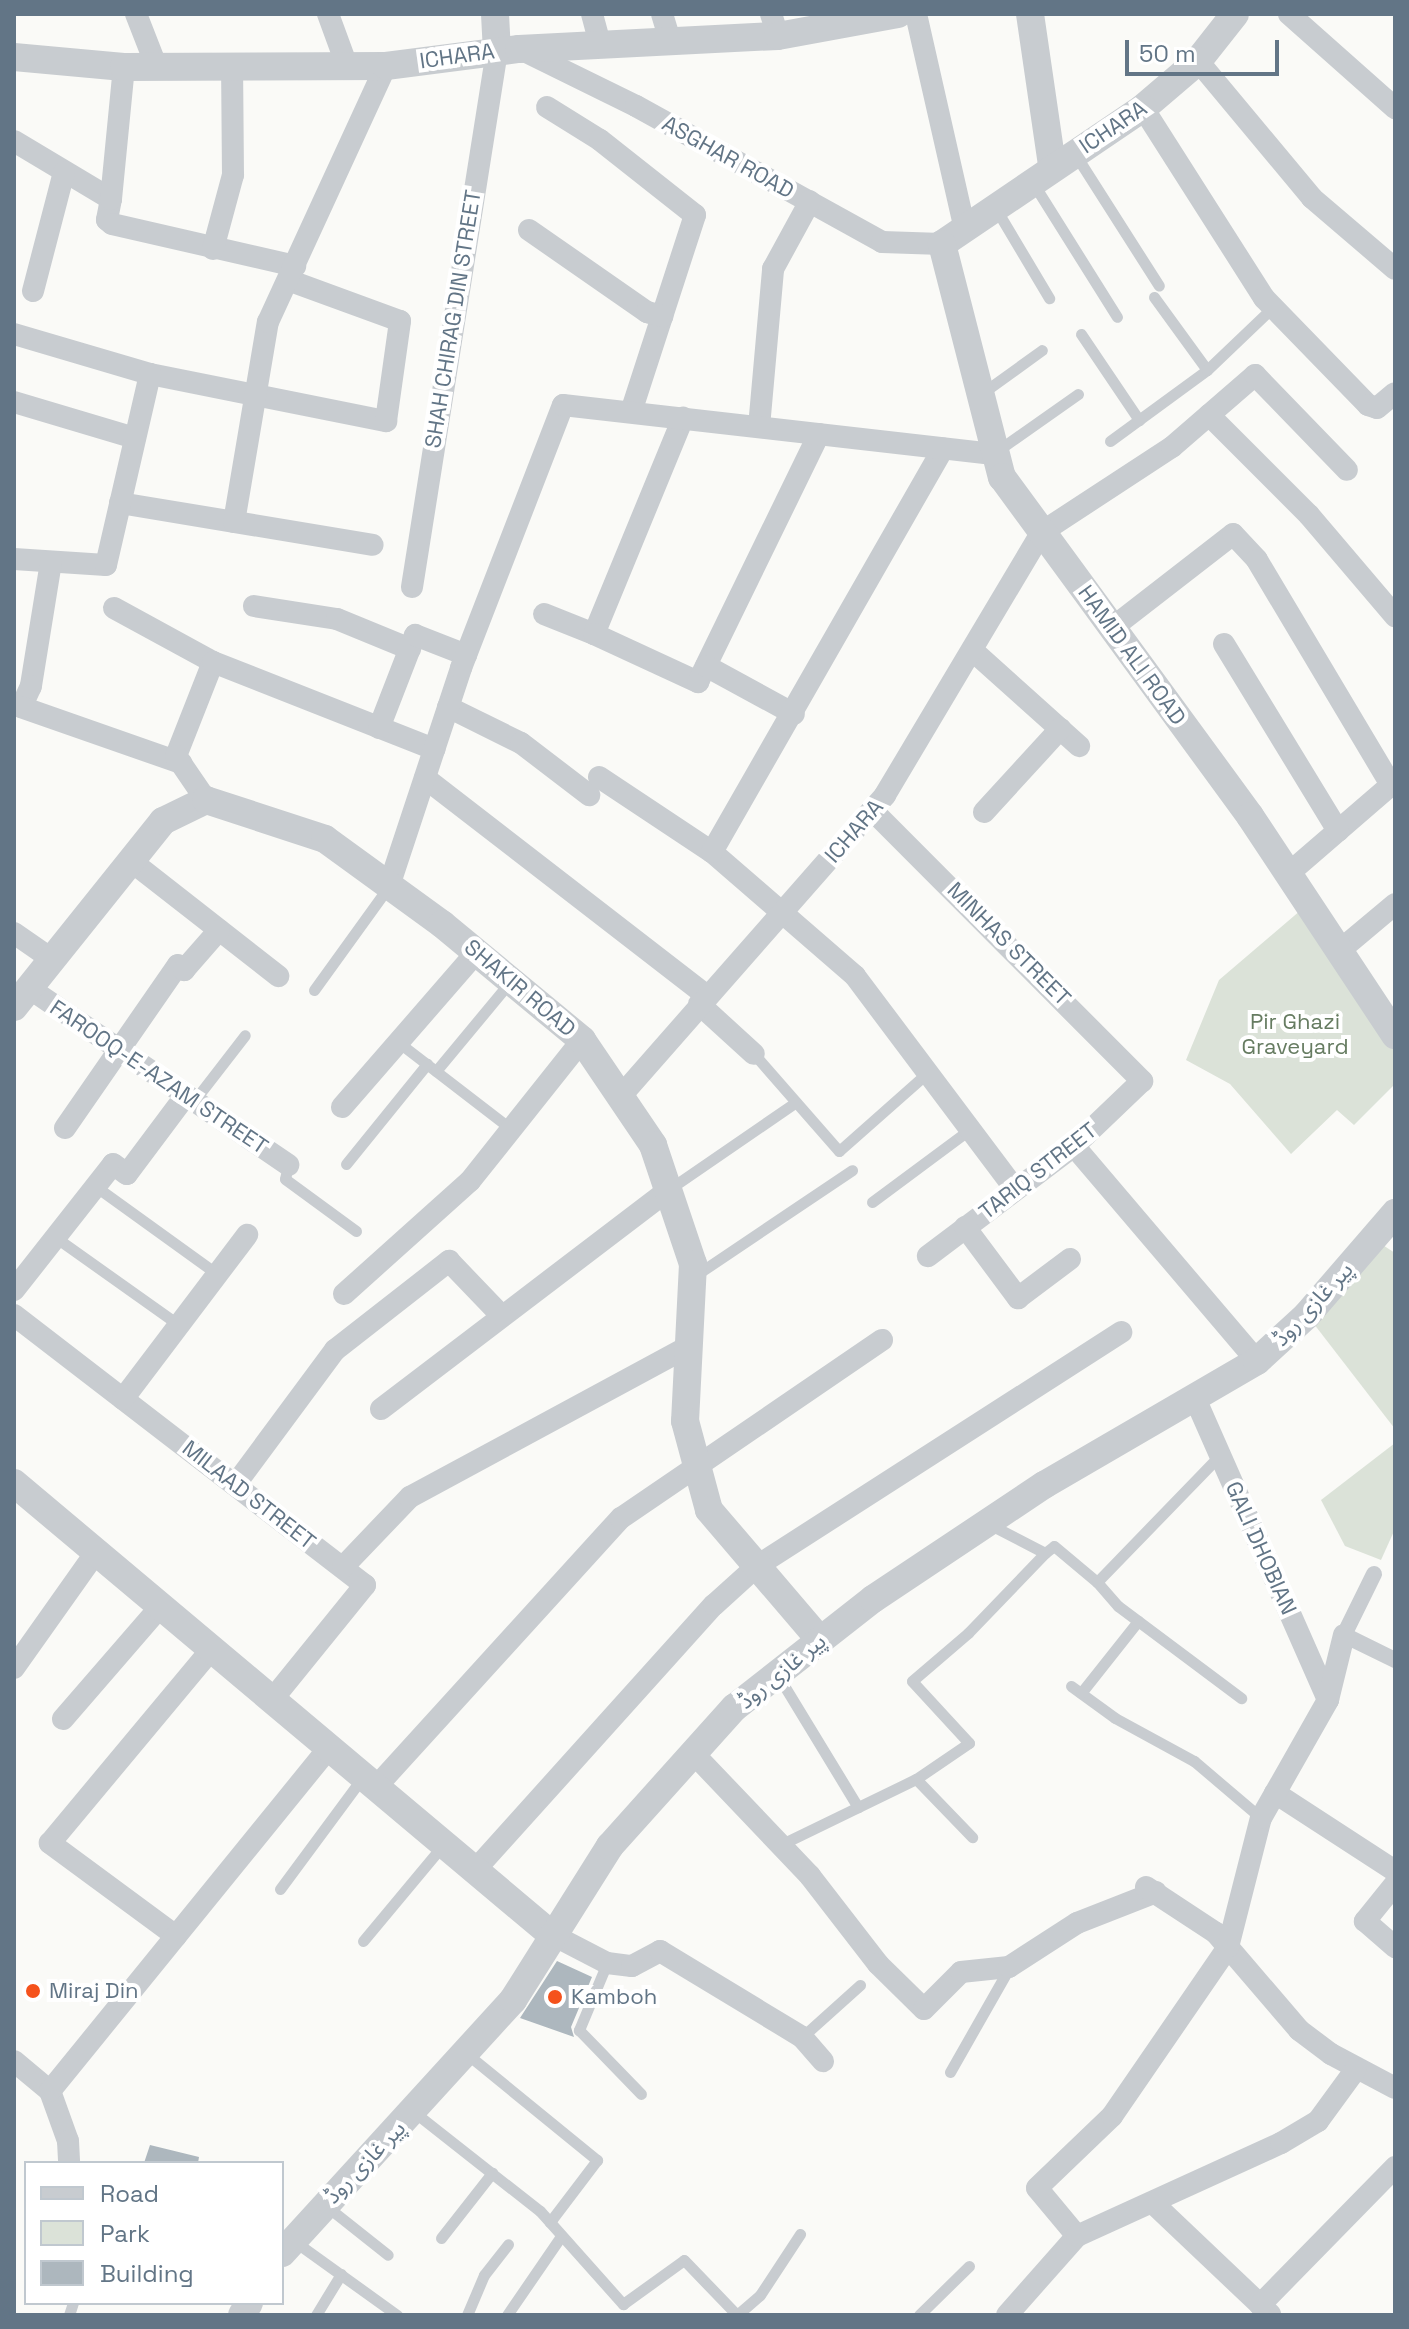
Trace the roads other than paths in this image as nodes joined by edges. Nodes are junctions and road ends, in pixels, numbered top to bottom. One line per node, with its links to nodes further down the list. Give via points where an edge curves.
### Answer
1 (136, 14): 20 (street)
2 (328, 14): 17 (street)
3 (495, 14): 14 (street)
4 (592, 14): 13 (street)
5 (662, 14): 12 (street)
6 (898, 14): 11 (street, ICHARA)
7 (916, 14): 31 (street)
8 (1235, 14): 16 (street, ICHARA)
9 (1289, 14): 24 (street)
10 (1031, 15): 26 (street, ICHARA)
11 (774, 25): 12 (street, ICHARA)
12 (671, 43): 13 (street, ICHARA)
13 (601, 47): 14 (street, ICHARA)
14 (508, 50): 18 (street, ICHARA); 29 (street, ASGHAR ROAD, via 636,106); 69 (street, SHAH CHIRAG DIN STREET)
15 (14, 57): 19 (street, ICHARA)
16 (1198, 61): 23 (street, ICHARA); 35 (street, via 1312,198)
17 (347, 66): 18 (street, ICHARA); 21 (street, ICHARA)
18 (386, 66): 36 (street)
19 (124, 67): 20 (street, ICHARA); 28 (street)
20 (157, 68): 21 (street, ICHARA)
21 (232, 68): 34 (street, via 233,175)
22 (547, 107): 40 (street, via 600,140 695,215)
23 (1143, 108): 26 (street, ICHARA); 39 (street)
24 (1395, 108)
25 (14, 141): 27 (street)
26 (1052, 166): 30 (street, ICHARA); 41 (lane); 45 (lane, via 1156,291)
27 (64, 172): 28 (street); 37 (street)
28 (111, 199): 34 (street, via 107,220 112,224)
29 (810, 201): 33 (street, ASGHAR ROAD, via 882,242); 56 (street, via 773,269)
30 (994, 205): 31 (street, ICHARA); 38 (lane)
31 (964, 225): 33 (street, ICHARA)
32 (529, 230): 40 (street, via 647,312)
33 (942, 244): 50 (street, HAMID ALI ROAD)
34 (213, 249): 36 (street)
35 (1395, 269)
36 (292, 273): 47 (street, via 268,322); 47 (street, via 400,321 386,421)
37 (33, 291)
38 (1049, 298)
39 (1273, 307): 45 (lane); 48 (street, via 1368,405 1377,408)
40 (662, 316): 52 (street)
41 (1117, 317)
42 (14, 334): 46 (street)
43 (1081, 334): 55 (lane)
44 (1042, 350): 50 (lane)
45 (1207, 370): 55 (lane)
46 (150, 374): 47 (street); 58 (street)
47 (254, 393): 64 (street)
48 (1395, 393)
49 (1078, 394): 61 (lane)
50 (979, 396): 61 (street, HAMID ALI ROAD)
51 (14, 402): 58 (street)
52 (631, 412): 54 (street); 79 (street, via 571,403 558,410)
53 (1209, 415): 62 (street, via 1255,375); 65 (street, via 1172,447); 73 (street, via 1309,515)
54 (683, 418): 56 (street); 75 (street)
55 (1139, 420): 59 (lane)
56 (759, 427): 57 (street)
57 (819, 434): 60 (street); 81 (street)
58 (135, 438): 63 (street)
59 (1110, 441)
60 (943, 448): 61 (street); 83 (street)
61 (993, 454): 65 (street, HAMID ALI ROAD, via 1002,477)
62 (1347, 470)
63 (120, 503): 64 (street); 68 (street, via 106,565)
64 (234, 522): 66 (street)
65 (1042, 532): 74 (street, HAMID ALI ROAD); 78 (street, ICHARA)
66 (373, 545)
67 (14, 559): 68 (street)
68 (51, 562): 88 (street, via 31,686 21,707)
69 (412, 587)
70 (254, 606): 77 (street, via 337,619)
71 (114, 608): 80 (street)
72 (544, 614): 75 (street)
73 (1395, 616)
74 (1112, 628): 90 (street, via 1236,534); 97 (street, HAMID ALI ROAD)
75 (594, 634): 81 (street, via 698,682)
76 (1224, 644): 94 (street)
77 (410, 649): 79 (street, via 415,635); 84 (street)
78 (972, 650): 85 (street); 92 (street, ICHARA)
79 (466, 655): 82 (street)
80 (213, 662): 84 (street); 88 (street, via 176,756)
81 (706, 666): 83 (street)
82 (448, 707): 87 (street); 95 (street)
83 (794, 714): 95 (street)
84 (379, 728): 87 (street)
85 (1060, 729): 86 (street); 93 (street)
86 (1079, 746)
87 (434, 749): 89 (street)
88 (181, 763): 91 (street)
89 (425, 778): 98 (street); 110 (street)
90 (1393, 783): 94 (street)
91 (206, 800): 96 (street, via 163,821); 98 (street, SHAKIR ROAD, via 325,839)
92 (872, 810): 100 (street, ICHARA); 119 (street, MINHAS STREET)
93 (984, 812)
94 (1338, 831): 97 (street)
95 (712, 852): 100 (street)
96 (131, 861): 101 (street); 105 (street)
97 (1288, 874): 103 (street, HAMID ALI ROAD)
98 (389, 886): 104 (street, SHAKIR ROAD); 108 (lane)
99 (1395, 904): 103 (street)
100 (781, 911): 110 (street, ICHARA); 118 (street, via 855,976)
101 (219, 930): 106 (street); 115 (street, via 184,970 178,965)
102 (14, 933): 105 (street)
103 (1339, 951): 112 (street, HAMID ALI ROAD)
104 (476, 953): 107 (street, SHAKIR ROAD); 114 (street)
105 (53, 960): 109 (street)
106 (278, 976)
107 (511, 981): 113 (street, SHAKIR ROAD); 117 (lane)
108 (314, 990)
109 (22, 998): 115 (street, FAROOQ-E-AZAM STREET)
110 (703, 1000): 116 (street); 120 (street, ICHARA)
111 (245, 1035): 121 (lane)
112 (1395, 1035)
113 (582, 1040): 120 (street, SHAKIR ROAD); 125 (street)
114 (398, 1042): 117 (lane); 123 (street)
115 (120, 1050): 121 (street, FAROOQ-E-AZAM STREET); 124 (street)
116 (754, 1054): 122 (lane)
117 (431, 1067): 125 (lane); 128 (lane)
118 (926, 1074): 122 (lane, via 839,1151); 126 (street)
119 (1142, 1081): 127 (street, TARIQ STREET)
120 (620, 1097): 133 (street, SHAKIR ROAD, via 653,1145)
121 (190, 1098): 129 (street, FAROOQ-E-AZAM STREET); 131 (street, via 127,1174 113,1164)
122 (796, 1102): 133 (lane)
123 (342, 1107)
124 (65, 1128)
125 (511, 1129): 145 (street, via 470,1181)
126 (969, 1130): 132 (street); 134 (lane)
127 (1074, 1146): 132 (street, TARIQ STREET); 152 (street)
128 (346, 1164)
129 (288, 1165): 137 (lane, via 285,1179)
130 (852, 1170): 143 (lane)
131 (95, 1186): 139 (street); 142 (lane)
132 (1015, 1189): 136 (street, TARIQ STREET)
133 (668, 1190): 143 (street, SHAKIR ROAD, via 693,1264); 147 (street)
134 (872, 1202)
135 (1395, 1213): 152 (street, پیر غازی روڈ, via 1307,1315)
136 (965, 1227): 140 (street, TARIQ STREET); 141 (street, via 1018,1298)
137 (356, 1231)
138 (247, 1235): 142 (street)
139 (55, 1237): 144 (street); 148 (lane)
140 (928, 1256)
141 (1070, 1259)
142 (217, 1274): 148 (street)
143 (692, 1278): 151 (street, SHAKIR ROAD)
144 (14, 1290)
145 (344, 1294)
146 (14, 1315): 154 (street, MILAAD STREET)
147 (502, 1316): 155 (street); 159 (street, via 449,1261 335,1350)
148 (179, 1325): 154 (street)
149 (1121, 1332): 163 (street)
150 (882, 1340): 157 (street)
151 (689, 1346): 157 (street, SHAKIR ROAD, via 685,1421); 164 (street, via 410,1497)
152 (1257, 1361): 153 (street, پیر غازی روڈ)
153 (1194, 1396): 156 (street, GALI DHOBIAN); 160 (street, پیر غازی روڈ)
154 (123, 1399): 159 (street, MILAAD STREET)
155 (381, 1409)
156 (1220, 1455): 166 (lane); 177 (street, GALI DHOBIAN)
157 (698, 1470): 163 (street, SHAKIR ROAD, via 709,1510); 183 (street, via 621,1518)
158 (14, 1483): 161 (street)
159 (235, 1485): 164 (street, MILAAD STREET)
160 (988, 1524): 162 (lane); 170 (street, پیر غازی روڈ)
161 (96, 1552): 167 (street); 171 (street)
162 (1045, 1553): 166 (lane, via 1054,1546); 182 (lane, via 968,1633 912,1681 969,1743)
163 (757, 1566): 170 (street, SHAKIR ROAD); 190 (street, via 714,1605)
164 (343, 1567): 178 (street, MILAAD STREET, via 365,1585)
165 (1374, 1574): 169 (street)
166 (1097, 1582): 168 (lane)
167 (159, 1608): 172 (street); 179 (street)
168 (1138, 1621): 176 (lane); 186 (lane, via 1076,1690 1194,1761)
169 (1344, 1635): 173 (street); 177 (street)
170 (820, 1640): 175 (street, پیر غازی روڈ)
171 (22, 1641): 174 (street)
172 (210, 1651): 178 (street); 195 (street, via 50,1843)
173 (1395, 1660)
174 (14, 1668)
175 (777, 1673): 181 (street, پیر غازی روڈ, via 734,1708); 185 (lane)
176 (1241, 1698)
177 (1328, 1700): 184 (street)
178 (271, 1701): 180 (street)
179 (63, 1719)
180 (328, 1749): 183 (street); 195 (street)
181 (693, 1753): 189 (street); 194 (street, پیر غازی روڈ, via 610,1846)
182 (916, 1779): 185 (lane); 187 (lane)
183 (369, 1783): 188 (street); 193 (lane)
184 (1275, 1793): 186 (street); 191 (street)
185 (858, 1807): 189 (lane)
186 (1261, 1818): 197 (street)
187 (972, 1837)
188 (443, 1844): 190 (street); 196 (lane)
189 (780, 1845): 200 (street, via 878,1964 924,2009 961,1972)
190 (475, 1870): 194 (street)
191 (1395, 1871)
192 (1395, 1884): 198 (street, via 1365,1921)
193 (280, 1889)
194 (551, 1934): 199 (street); 203 (street, پیر غازی روڈ, via 513,2000)
195 (176, 1936): 209 (street)
196 (363, 1941)
197 (1228, 1947): 200 (street, via 1216,1933 1148,1888 1077,1923); 206 (street, via 1299,2030); 220 (street, via 1112,2116 1037,2188)
198 (1395, 1947)
199 (607, 1963): 202 (street, via 632,1966 660,1951); 210 (lane, via 579,2030)
200 (1009, 1967): 207 (lane)
201 (860, 1985): 202 (lane)
202 (802, 2037): 205 (street)
203 (466, 2054): 211 (street, پیر غازی روڈ); 217 (lane, via 597,2160)
204 (14, 2061): 209 (street)
205 (823, 2061)
206 (1356, 2069): 208 (street); 216 (street, via 1318,2121)
207 (950, 2072)
208 (1395, 2088)
209 (50, 2091): 212 (street, via 68,2141)
210 (641, 2094)
211 (413, 2111): 214 (lane); 215 (street, پیر غازی روڈ)
212 (69, 2161)
213 (1395, 2167): 227 (street)
214 (492, 2173): 217 (lane); 221 (lane)
215 (324, 2204): 223 (street, پیر غازی روڈ); 224 (lane)
216 (1154, 2204): 220 (street); 227 (street)
217 (550, 2222): 219 (lane)
218 (800, 2234): 232 (lane, via 760,2295)
219 (561, 2236): 231 (lane); 232 (lane, via 623,2304 684,2260)
220 (1077, 2236): 234 (street)
221 (441, 2238)
222 (508, 2244): 230 (lane, via 484,2275)
223 (288, 2247): 226 (lane)
224 (388, 2255)
225 (969, 2266): 233 (lane)
226 (341, 2274): 228 (lane); 229 (lane)
227 (1265, 2310)
228 (316, 2315)
229 (396, 2315)
230 (467, 2315)
231 (507, 2315)
232 (737, 2315)
233 (919, 2315)
234 (1007, 2315)

